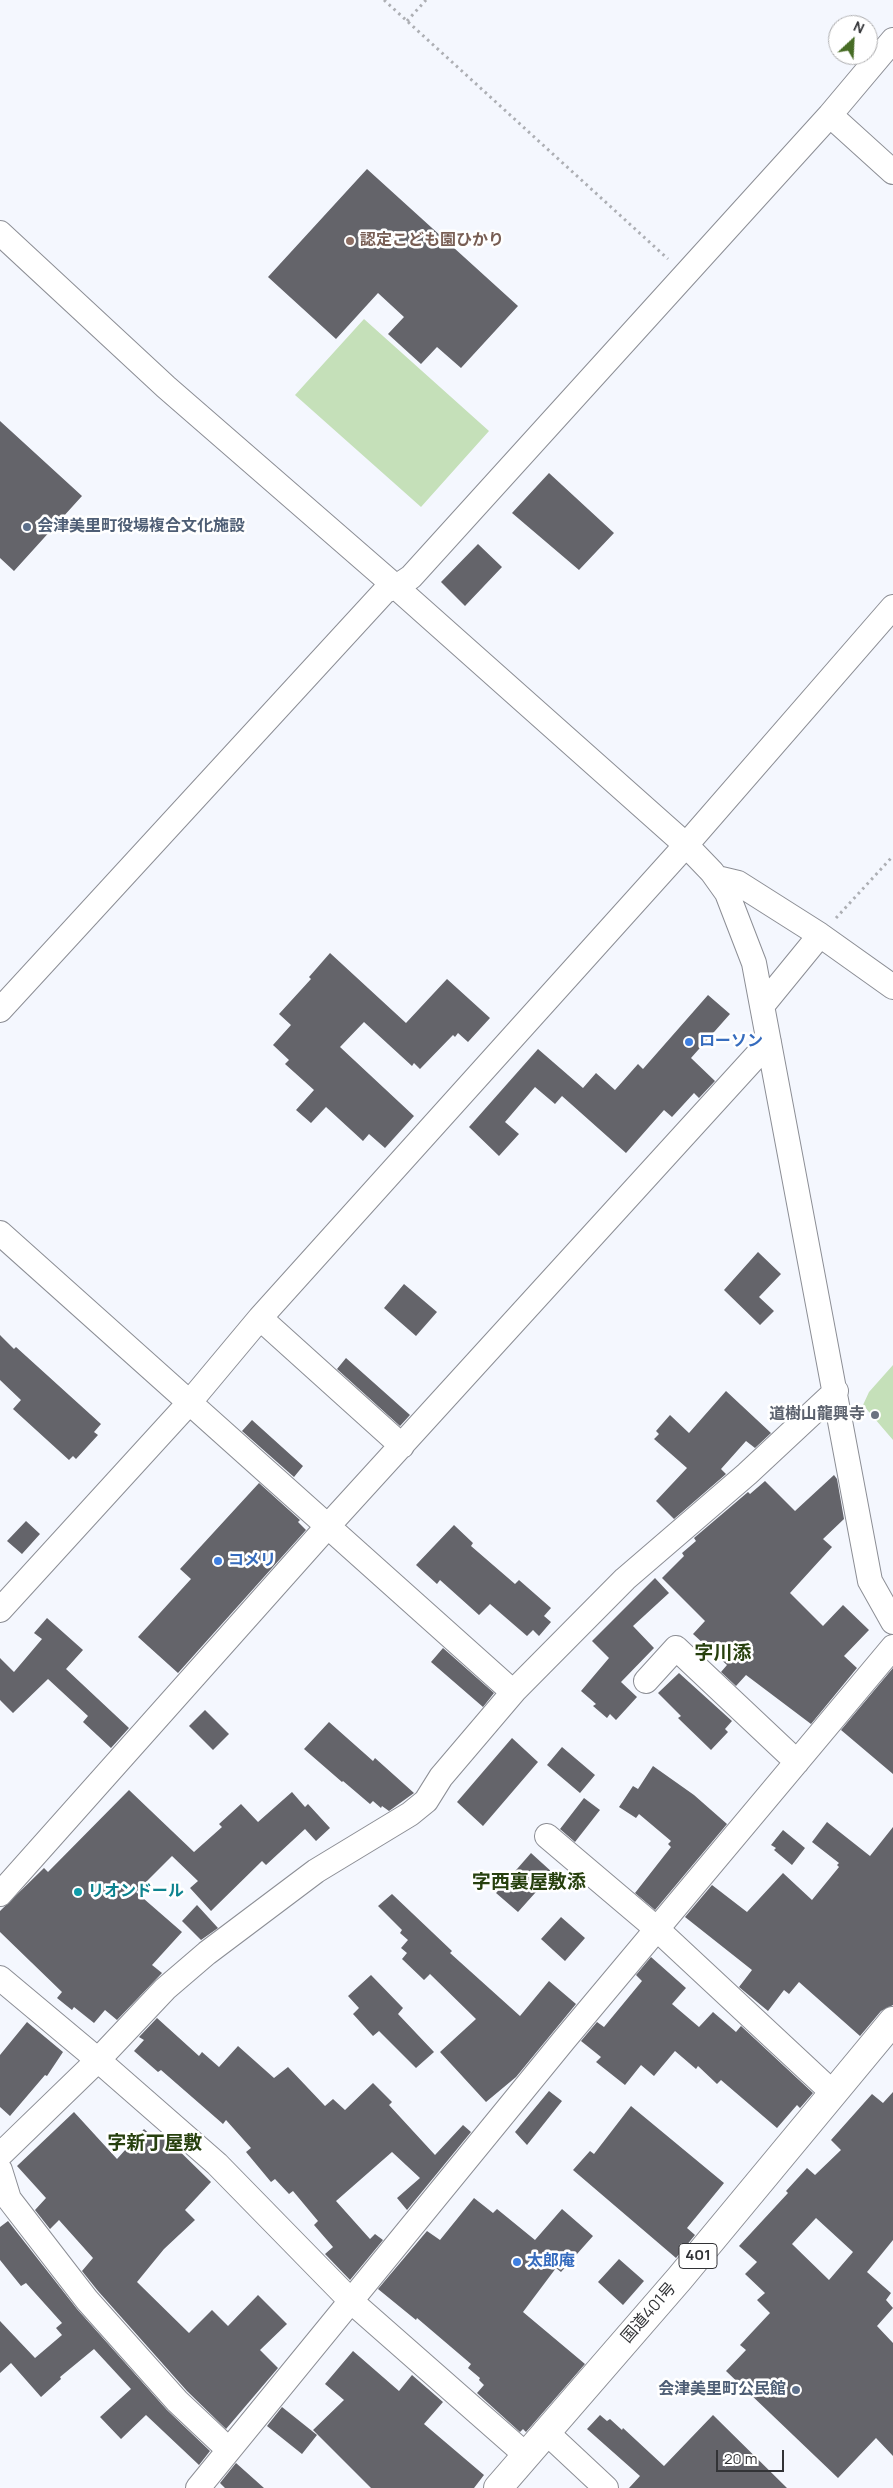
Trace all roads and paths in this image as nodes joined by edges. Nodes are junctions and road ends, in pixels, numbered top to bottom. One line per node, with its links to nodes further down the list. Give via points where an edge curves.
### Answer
1 (384, 0): 3 (path)
2 (426, 0): 3 (path)
3 (407, 21): 8 (path)
4 (893, 40): 5 (street)
5 (830, 115): 6 (street); 8 (street)
6 (893, 172)
7 (0, 233): 9 (street, via 166,387)
8 (685, 275): 9 (street, via 411,577)
9 (396, 587): 11 (street); 17 (street, via 384,591)
10 (893, 607): 11 (street)
11 (686, 845): 13 (street); 20 (street)
12 (893, 856): 14 (path)
13 (716, 878): 14 (street, via 738,883); 16 (street, via 727,893 754,962)
14 (820, 935): 15 (street); 16 (street)
15 (893, 988)
16 (762, 1006): 18 (street)
17 (0, 1010)
18 (769, 1042): 21 (street); 23 (street)
19 (0, 1233): 22 (street)
20 (260, 1318): 22 (street); 23 (street)
21 (836, 1391): 26 (street, via 870,1581); 29 (street, via 748,1474 625,1579)
22 (189, 1403): 24 (street); 25 (street)
23 (402, 1446): 24 (street)
24 (327, 1527): 29 (street); 32 (street)
25 (0, 1610)
26 (893, 1622)
27 (893, 1647): 30 (street)
28 (646, 1681): 30 (street, via 676,1648)
29 (513, 1692): 36 (street, via 441,1777 426,1801 316,1871 207,1953 165,1989)
30 (797, 1762): 33 (street)
31 (547, 1836): 33 (street)
32 (0, 1894)
33 (658, 1930): 37 (street); 40 (street, via 564,2040)
34 (0, 1978): 36 (street)
35 (893, 2021): 37 (highway, 国道401号 / 401)
36 (98, 2060): 38 (street); 40 (street, via 217,2164)
37 (833, 2093): 41 (highway, 国道401号 / 401, via 680,2278)
38 (0, 2155)
39 (0, 2170): 42 (street, via 9,2199 87,2300 177,2401)
40 (352, 2302): 42 (street); 43 (street)
41 (545, 2431): 43 (highway, 国道401号 / 401); 46 (street)
42 (230, 2450): 44 (street)
43 (526, 2455): 45 (highway, 国道401号 / 401)
44 (198, 2488)
45 (498, 2488)
46 (606, 2488)

